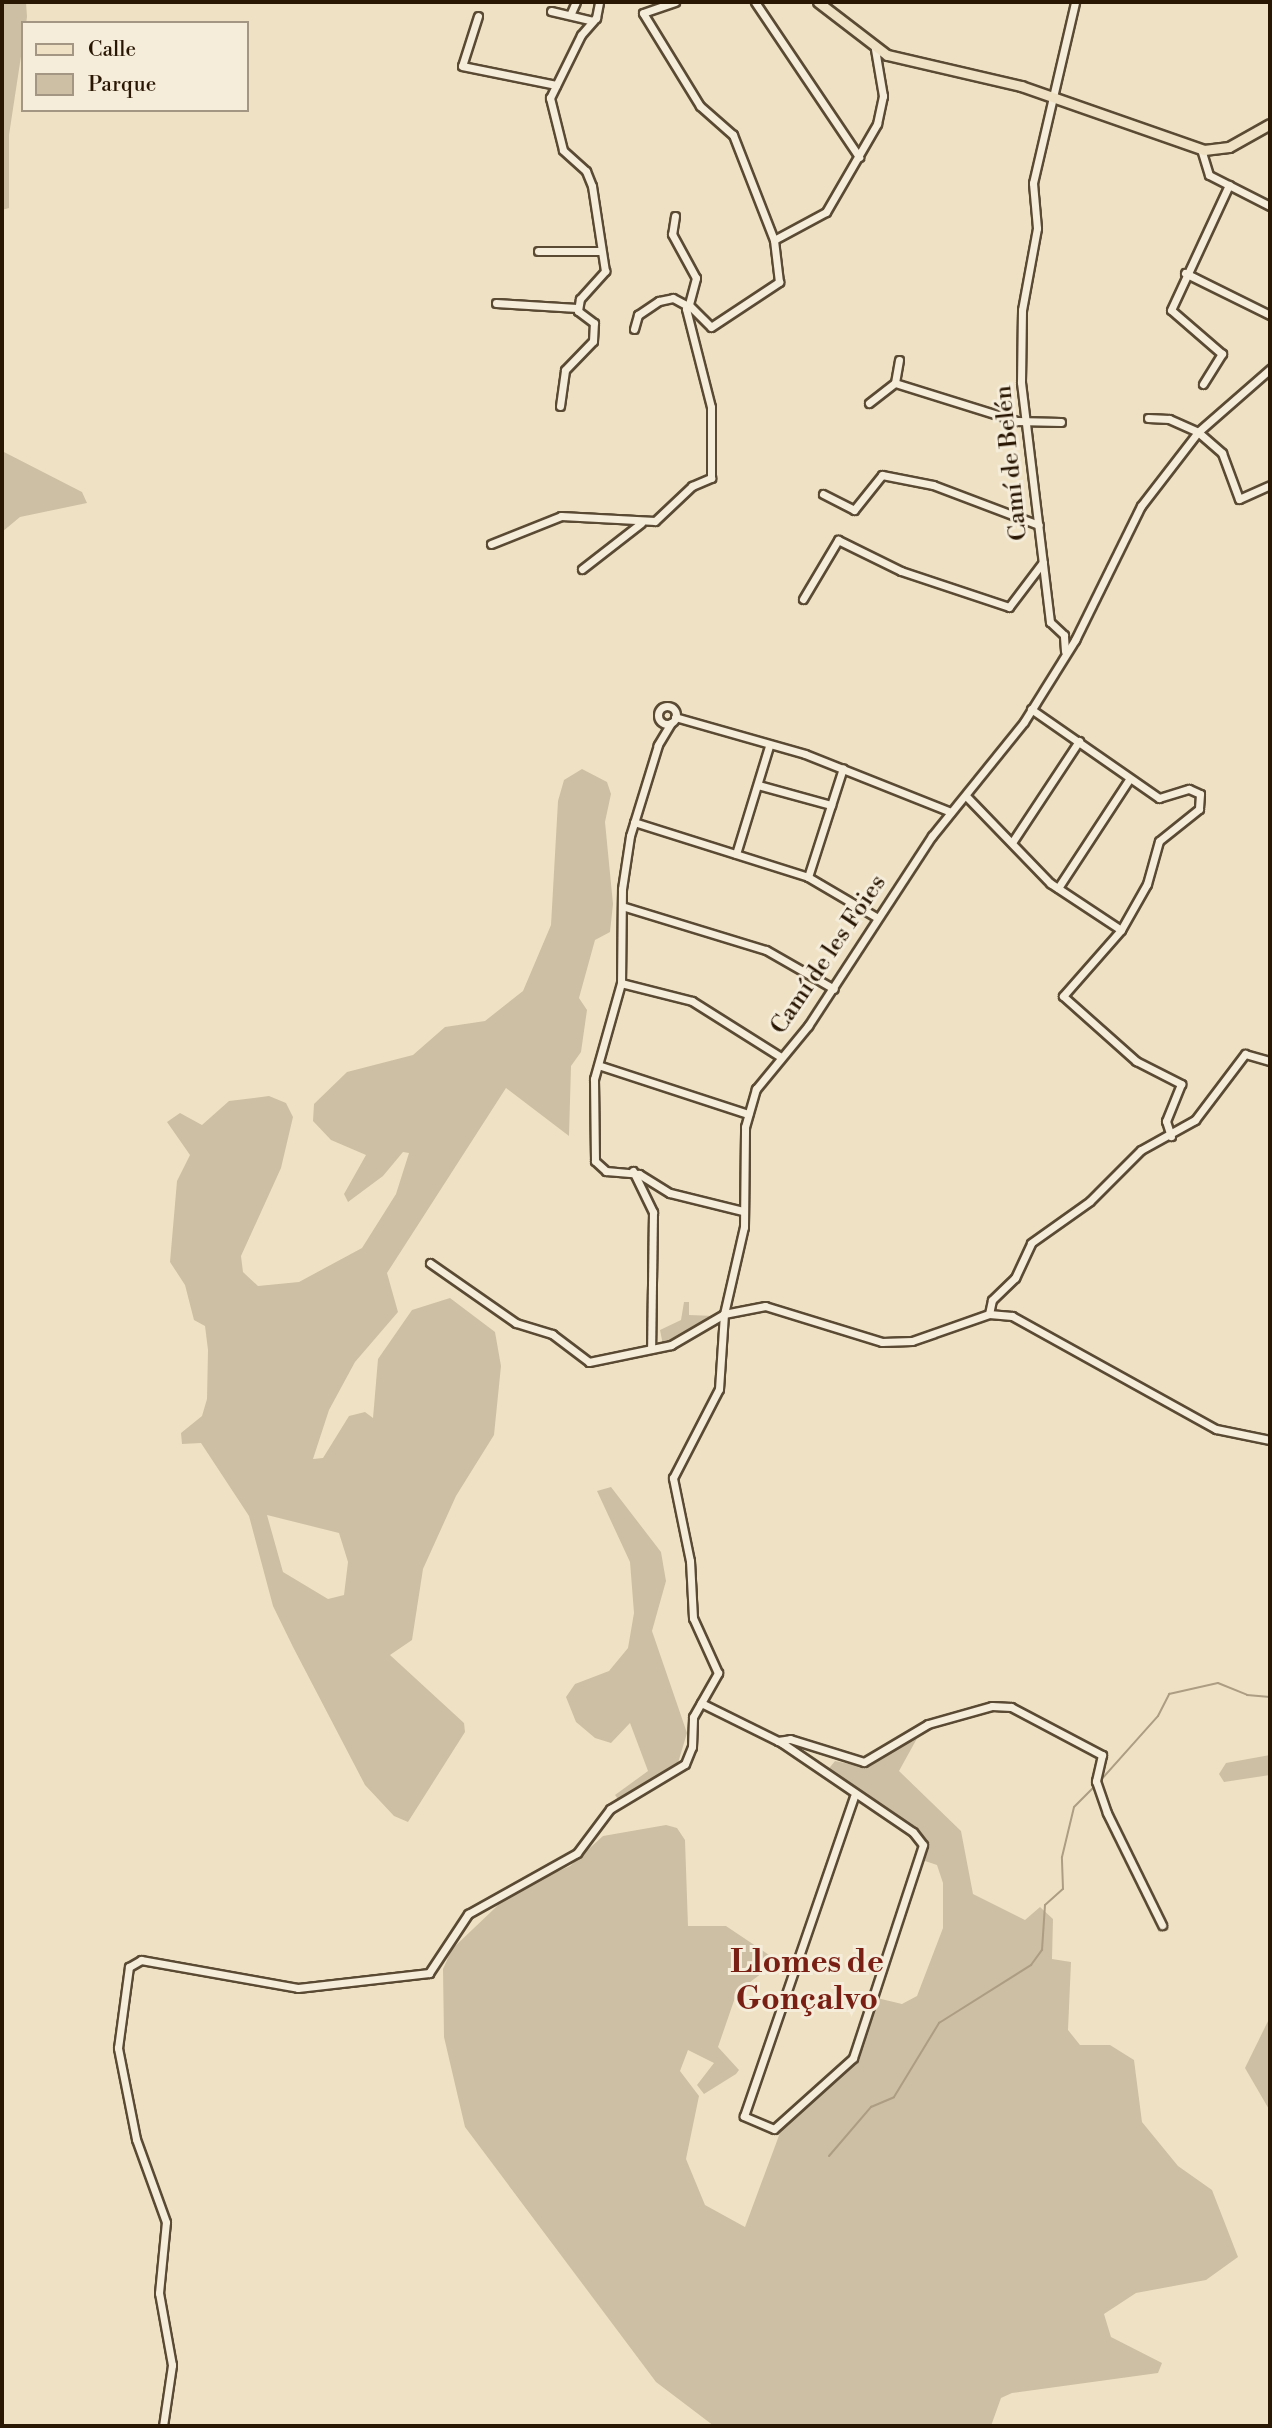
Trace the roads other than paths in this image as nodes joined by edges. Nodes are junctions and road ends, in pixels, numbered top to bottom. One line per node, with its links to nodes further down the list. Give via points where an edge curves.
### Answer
1 (576, 2): 8 (street)
2 (599, 2): 10 (street)
3 (675, 2): 20 (street, via 643,13 703,111 733,135)
4 (755, 2): 16 (street)
5 (818, 2): 11 (main road)
6 (1074, 2): 13 (street, Camí de Belén)
7 (551, 11): 8 (street)
8 (571, 13): 10 (street)
9 (478, 16): 12 (street, via 461,66)
10 (593, 21): 12 (street)
11 (875, 49): 13 (main road); 16 (street, via 883,103)
12 (556, 85): 22 (street, via 550,105 563,150 586,171 592,186)
13 (1051, 96): 15 (main road); 37 (street, Camí de Belén, via 1033,183 1037,228 1022,310 1021,382)
14 (1270, 124): 15 (main road, via 1229,147)
15 (1201, 149): 17 (street, via 1209,175)
16 (859, 157): 20 (street, via 825,212)
17 (1229, 185): 18 (street); 23 (street)
18 (1270, 206)
19 (675, 216): 25 (street, via 672,234 695,278)
20 (774, 240): 25 (street, via 775,286 711,327)
21 (538, 251): 22 (street)
22 (599, 251): 26 (street, via 605,271 585,291)
23 (1185, 273): 27 (street); 32 (street, via 1172,313 1222,354)
24 (496, 303): 26 (street)
25 (687, 306): 28 (street, via 673,298 659,301 638,315); 41 (street, via 711,407 714,469 711,478 687,490 668,513)
26 (577, 308): 34 (street, via 594,323 593,341 565,370)
27 (1270, 315)
28 (634, 328)
29 (898, 360): 31 (street)
30 (1270, 369): 38 (street, Camí de les Foies)
31 (895, 383): 33 (street); 37 (street)
32 (1203, 384)
33 (869, 403)
34 (561, 406)
35 (1148, 418): 38 (street, via 1169,419)
36 (1062, 422): 37 (street)
37 (1028, 423): 42 (street, Camí de Belén)
38 (1198, 432): 39 (street, via 1228,461 1239,499); 47 (street, Camí de les Foies, via 1129,526)
39 (1270, 485)
40 (822, 494): 42 (street, via 855,509 882,475 933,485)
41 (641, 522): 43 (street, via 561,516); 45 (street)
42 (1039, 525): 44 (street, Camí de Belén)
43 (491, 544)
44 (1043, 562): 46 (street, via 1009,607 893,568 838,540); 47 (street, Camí de Belén, via 1050,622 1064,635)
45 (582, 569)
46 (803, 599)
47 (1066, 654): 48 (street, Camí de les Foies)
48 (1031, 709): 51 (street); 57 (street, Camí de les Foies)
49 (659, 718): 50 (street); 50 (street, via 660,709 668,706); 52 (street)
50 (673, 720): 52 (street); 53 (street)
51 (1079, 741): 55 (street); 61 (street)
52 (658, 745): 60 (street)
53 (769, 746): 54 (street); 56 (street)
54 (843, 768): 58 (street); 59 (street)
55 (1130, 778): 64 (street); 67 (street, via 1159,798 1189,789 1201,800 1192,816 1159,841 1147,884)
56 (758, 785): 58 (street); 62 (street)
57 (967, 797): 59 (street, Camí de les Foies); 61 (street)
58 (831, 805): 63 (street)
59 (951, 811): 66 (street, Camí de les Foies)
60 (634, 822): 62 (street); 65 (street, via 622,889)
61 (1013, 841): 64 (street)
62 (736, 854): 63 (street)
63 (808, 877): 66 (street)
64 (1058, 888): 67 (street)
65 (625, 907): 68 (street); 69 (street, via 765,950)
66 (876, 917): 69 (street, Camí de les Foies)
67 (1121, 930): 74 (street, via 1063,996 1136,1061 1181,1084 1166,1121)
68 (621, 983): 70 (street, via 692,1001); 72 (street, via 600,1055)
69 (834, 989): 70 (street, Camí de les Foies)
70 (781, 1057): 73 (street, Camí de les Foies, via 760,1081)
71 (1270, 1061): 74 (street, via 1245,1054 1195,1120)
72 (601, 1066): 73 (street); 75 (street, via 593,1079 595,1161 606,1171)
73 (748, 1114): 76 (street, Camí de les Foies)
74 (1171, 1136): 79 (street, via 1141,1150 1090,1201 1031,1243 1015,1278 992,1300)
75 (633, 1171): 76 (street, via 670,1193); 80 (street, via 653,1212)
76 (743, 1211): 78 (street, Camí de les Foies)
77 (430, 1263): 80 (street, via 516,1323 558,1338 582,1360 598,1362)
78 (724, 1314): 79 (street, via 784,1308 864,1339 899,1343); 80 (street, via 675,1344); 82 (street, Camí de les Foies, via 716,1398 678,1463 672,1492 690,1561 693,1618 718,1673)
79 (989, 1314): 81 (street, via 1032,1323 1216,1429)
80 (651, 1349)
81 (1270, 1440)
82 (701, 1703): 83 (street); 86 (street, via 692,1722 690,1756 677,1773 610,1809 580,1850 561,1865 527,1877 468,1914 433,1971 298,1987 141,1960 131,1963 118,2048 136,2139 166,2222 159,2292 172,2365)
83 (778, 1741): 84 (street); 85 (street, via 790,1739 864,1762 928,1724 1004,1705 1102,1755 1097,1784)
84 (854, 1796): 84 (street, via 917,1835 923,1851 853,2058 774,2129 744,2116)
85 (1162, 1926)
86 (163, 2426)

